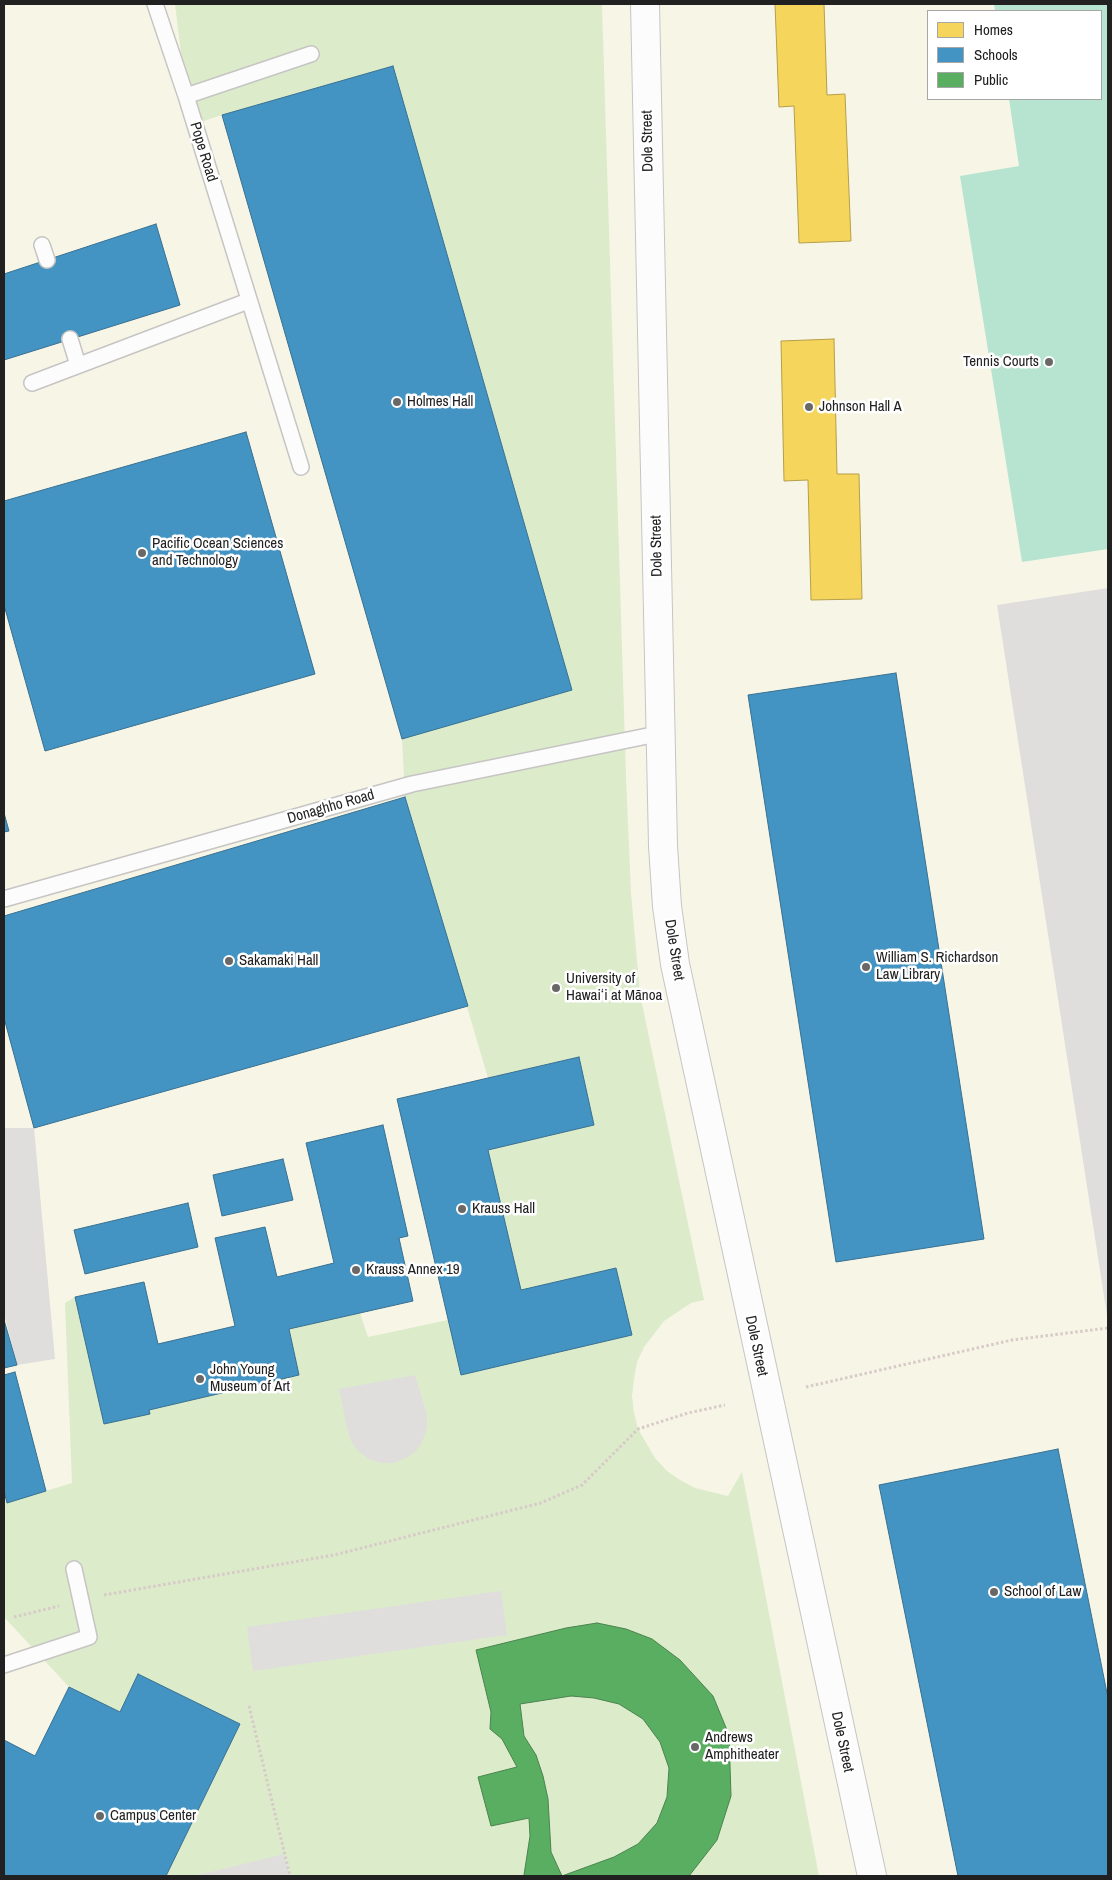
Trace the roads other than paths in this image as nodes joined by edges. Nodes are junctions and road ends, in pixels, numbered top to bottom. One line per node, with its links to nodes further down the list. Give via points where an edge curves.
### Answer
1 (155, 4): 4 (lane, Pope Road)
2 (645, 4): 12 (street, Dole Street)
3 (311, 54): 4 (lane)
4 (186, 96): 7 (lane, Pope Road)
5 (42, 244): 6 (lane)
6 (47, 260)
7 (248, 301): 9 (lane); 11 (lane, Pope Road)
8 (70, 339): 9 (lane)
9 (78, 365): 10 (lane)
10 (32, 383)
11 (301, 467)
12 (662, 733): 13 (lane, Donaghho Road, via 412,784); 16 (street, Dole Street, via 663,846 675,964)
13 (4, 899)
14 (74, 1568): 15 (lane, via 89,1637)
15 (4, 1665)
16 (872, 1876)

